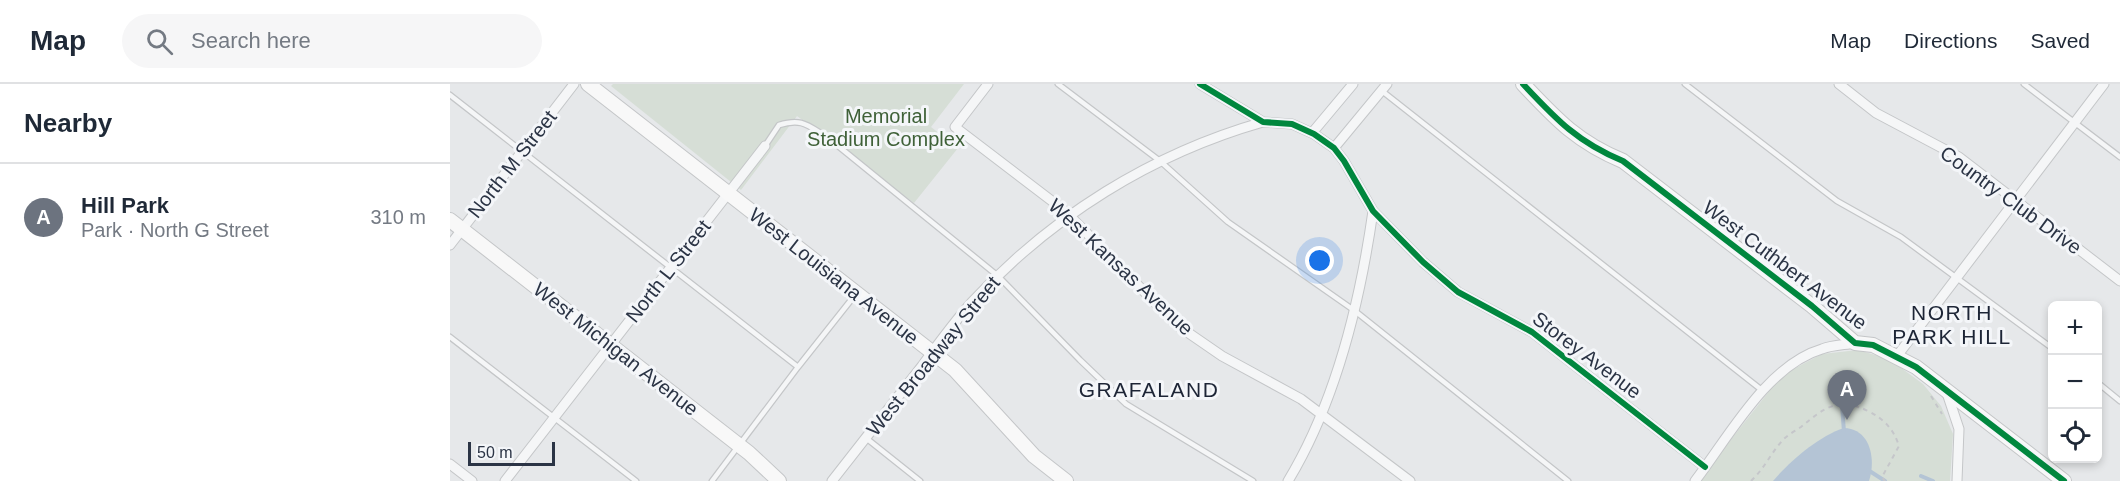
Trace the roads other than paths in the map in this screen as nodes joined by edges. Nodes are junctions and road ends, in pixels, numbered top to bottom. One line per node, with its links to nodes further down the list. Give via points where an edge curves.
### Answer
1 (574, 84): 20 (street, North M Street)
2 (588, 84): 23 (street, West Louisiana Avenue)
3 (988, 84): 26 (street, West Kansas Avenue, via 955,127)
4 (1058, 84): 22 (lane)
5 (1200, 84): 15 (street, Storey Avenue)
6 (1353, 84): 17 (street)
7 (1374, 84): 13 (street)
8 (1523, 84): 37 (street, West Cuthbert Avenue, via 1565,129 1600,152 1623,161)
9 (1685, 84): 32 (lane, via 1836,201 1901,237)
10 (1839, 84): 24 (street, Country Club Drive, via 1876,113 1959,157)
11 (2024, 84): 16 (lane)
12 (2104, 84): 16 (street)
13 (1385, 87): 19 (street); 44 (lane)
14 (450, 95): 20 (lane)
15 (1263, 122): 17 (street, Storey Avenue, via 1292,124); 22 (street, West Broadway Street)
16 (2074, 123): 21 (lane); 24 (street)
17 (1312, 133): 19 (street, Storey Avenue)
18 (765, 146): 23 (street, North L Street); 31 (lane, via 778,125 800,120 827,137)
19 (1334, 148): 25 (street, Storey Avenue)
20 (522, 151): 28 (street, North M Street); 30 (lane)
21 (2120, 157)
22 (1160, 161): 26 (street, West Broadway Street, via 1114,185); 35 (lane, via 1228,222)
23 (728, 193): 30 (street, North L Street); 34 (street, West Louisiana Avenue)
24 (2015, 201): 32 (street); 33 (street, Country Club Drive)
25 (1373, 211): 35 (street); 52 (street, Storey Avenue, via 1458,292 1532,332)
26 (1070, 216): 31 (street, West Broadway Street, via 1035,241); 47 (street, West Kansas Avenue, via 1177,325)
27 (450, 220): 28 (street, West Michigan Avenue)
28 (462, 229): 29 (street, North M Street); 38 (street, West Michigan Avenue)
29 (450, 244)
30 (671, 267): 38 (street, North L Street); 42 (lane)
31 (998, 276): 40 (street, West Broadway Street); 61 (lane, via 1126,404)
32 (1957, 277): 39 (lane); 41 (street)
33 (2120, 281)
34 (856, 293): 40 (street, West Louisiana Avenue); 42 (lane)
35 (1355, 311): 47 (street); 64 (lane)
36 (450, 337): 48 (lane)
37 (1855, 343): 41 (street, West Cuthbert Avenue, via 1873,345); 44 (street, via 1822,349 1802,358 1778,374)
38 (610, 345): 48 (street, North L Street); 50 (street, West Michigan Avenue)
39 (2048, 345)
40 (932, 352): 49 (street, West Broadway Street); 60 (street, West Louisiana Avenue, via 974,389 1034,456)
41 (1897, 356): 45 (street, West Cuthbert Avenue)
42 (798, 367): 50 (lane)
43 (2102, 387): 46 (lane)
44 (1763, 391): 52 (street)
45 (1947, 391): 66 (street, via 1959,429); 67 (street, West Cuthbert Avenue)
46 (2120, 401)
47 (1320, 413): 62 (street); 63 (street, West Kansas Avenue)
48 (555, 417): 54 (street, North L Street); 55 (lane)
49 (866, 438): 58 (street, West Broadway Street); 59 (lane)
50 (739, 445): 56 (lane); 57 (street, West Michigan Avenue)
51 (450, 464): 53 (street)
52 (1706, 467): 65 (street)
53 (472, 481)
54 (505, 481)
55 (636, 481)
56 (712, 481)
57 (779, 481)
58 (832, 481)
59 (920, 481)
60 (1066, 481)
61 (1253, 481)
62 (1288, 481)
63 (1410, 481)
64 (1568, 481)
65 (1695, 481)
66 (1957, 481)
67 (2064, 481)

